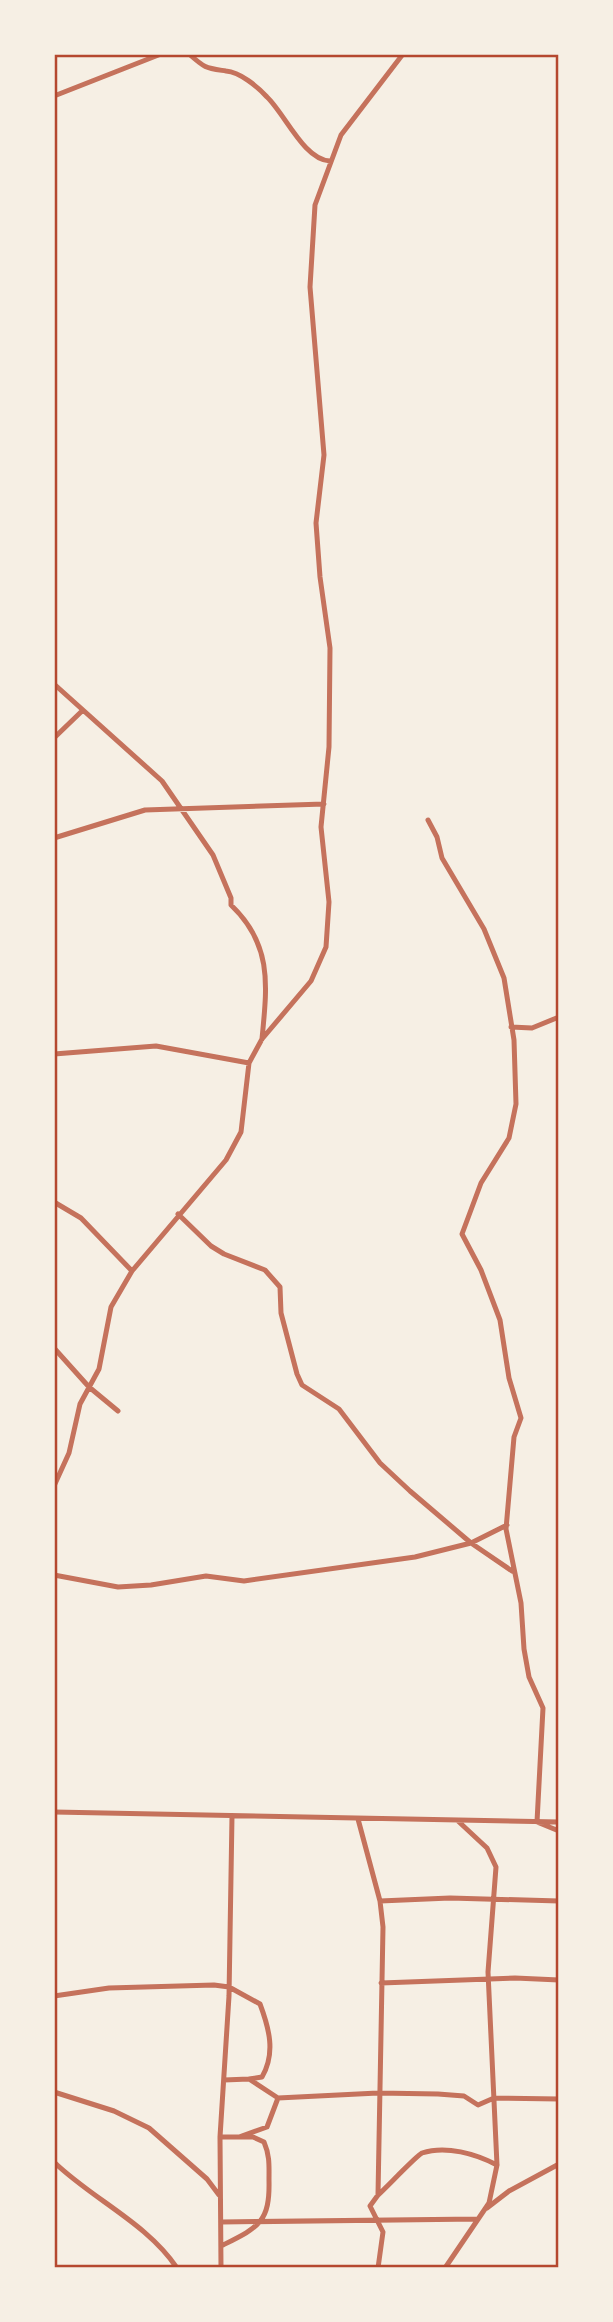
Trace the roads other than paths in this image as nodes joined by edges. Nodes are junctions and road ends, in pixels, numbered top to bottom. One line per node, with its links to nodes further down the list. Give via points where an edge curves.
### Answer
1 (161, 54): 4 (street)
2 (189, 54): 5 (street, via 204,67 248,81 267,96 314,155)
3 (403, 54): 5 (street, via 341,135)
4 (54, 96)
5 (330, 161): 9 (street, via 314,205 310,287 324,455 316,523 330,648)
6 (54, 684): 7 (street)
7 (82, 711): 8 (street); 10 (street, via 147,765)
8 (54, 738)
9 (324, 804): 10 (street); 16 (street, via 321,845 329,902 326,947 310,981)
10 (181, 810): 12 (street, via 129,813); 16 (street, via 213,855 231,905 250,925 261,947 266,964)
11 (428, 820): 14 (street, via 438,837 442,858 484,929 504,978)
12 (54, 838)
13 (559, 1017): 15 (street)
14 (511, 1027): 15 (street); 17 (street)
15 (524, 1029): 17 (street)
16 (262, 1039): 19 (street)
17 (514, 1040): 27 (street, via 516,1104 509,1138 481,1183 462,1234 497,1309 521,1418 514,1437)
18 (54, 1054): 19 (street, via 156,1046)
19 (249, 1063): 21 (street, via 237,1141 219,1171)
20 (54, 1202): 22 (street, via 81,1218)
21 (178, 1214): 22 (street); 28 (street, via 218,1250 265,1269 280,1287 281,1313 302,1385 339,1409 380,1463)
22 (132, 1271): 24 (street, via 111,1307 101,1362)
23 (54, 1348): 24 (street)
24 (89, 1387): 25 (street); 26 (street)
25 (118, 1411)
26 (54, 1486)
27 (507, 1525): 28 (street); 29 (street)
28 (471, 1543): 29 (street); 30 (street, via 415,1557 244,1581 206,1576 118,1587)
29 (514, 1574): 35 (street, via 529,1676 543,1708)
30 (54, 1575)
31 (54, 1812): 32 (street)
32 (232, 1816): 33 (street); 44 (street)
33 (358, 1819): 34 (street); 39 (street)
34 (458, 1821): 35 (street); 40 (street, via 493,1856)
35 (537, 1822): 36 (street); 37 (street)
36 (559, 1822)
37 (559, 1831)
38 (559, 1900): 40 (street)
39 (380, 1901): 40 (street); 43 (street)
40 (492, 1901): 42 (street)
41 (559, 1980): 42 (street)
42 (489, 1981): 43 (street); 51 (street)
43 (381, 1983): 49 (street)
44 (229, 1987): 45 (street, via 109,1988); 46 (street, via 260,2004 267,2024 270,2063 262,2077); 47 (street)
45 (54, 1996)
46 (249, 2079): 47 (street); 50 (street)
47 (224, 2080): 53 (street)
48 (54, 2092): 59 (street, via 149,2128 207,2179)
49 (377, 2093): 50 (street); 51 (street, via 464,2096 478,2105); 58 (street)
50 (278, 2098): 54 (street, via 267,2127)
51 (494, 2098): 52 (street); 57 (street)
52 (559, 2099)
53 (220, 2137): 54 (street); 59 (street)
54 (239, 2137): 64 (street, via 264,2142 270,2155 270,2200)
55 (54, 2162): 66 (street, via 163,2248)
56 (559, 2164): 60 (street)
57 (497, 2165): 58 (street, via 478,2155 451,2151 421,2154); 60 (street)
58 (377, 2195): 61 (street, via 370,2206)
59 (220, 2200): 63 (street)
60 (485, 2210): 62 (street)
61 (377, 2220): 62 (street); 64 (street); 68 (street, via 383,2232)
62 (478, 2220): 69 (street)
63 (222, 2222): 64 (street); 65 (street)
64 (260, 2222): 65 (street, via 253,2231)
65 (223, 2245): 67 (street)
66 (177, 2268)
67 (221, 2268)
68 (378, 2268)
69 (445, 2268)

